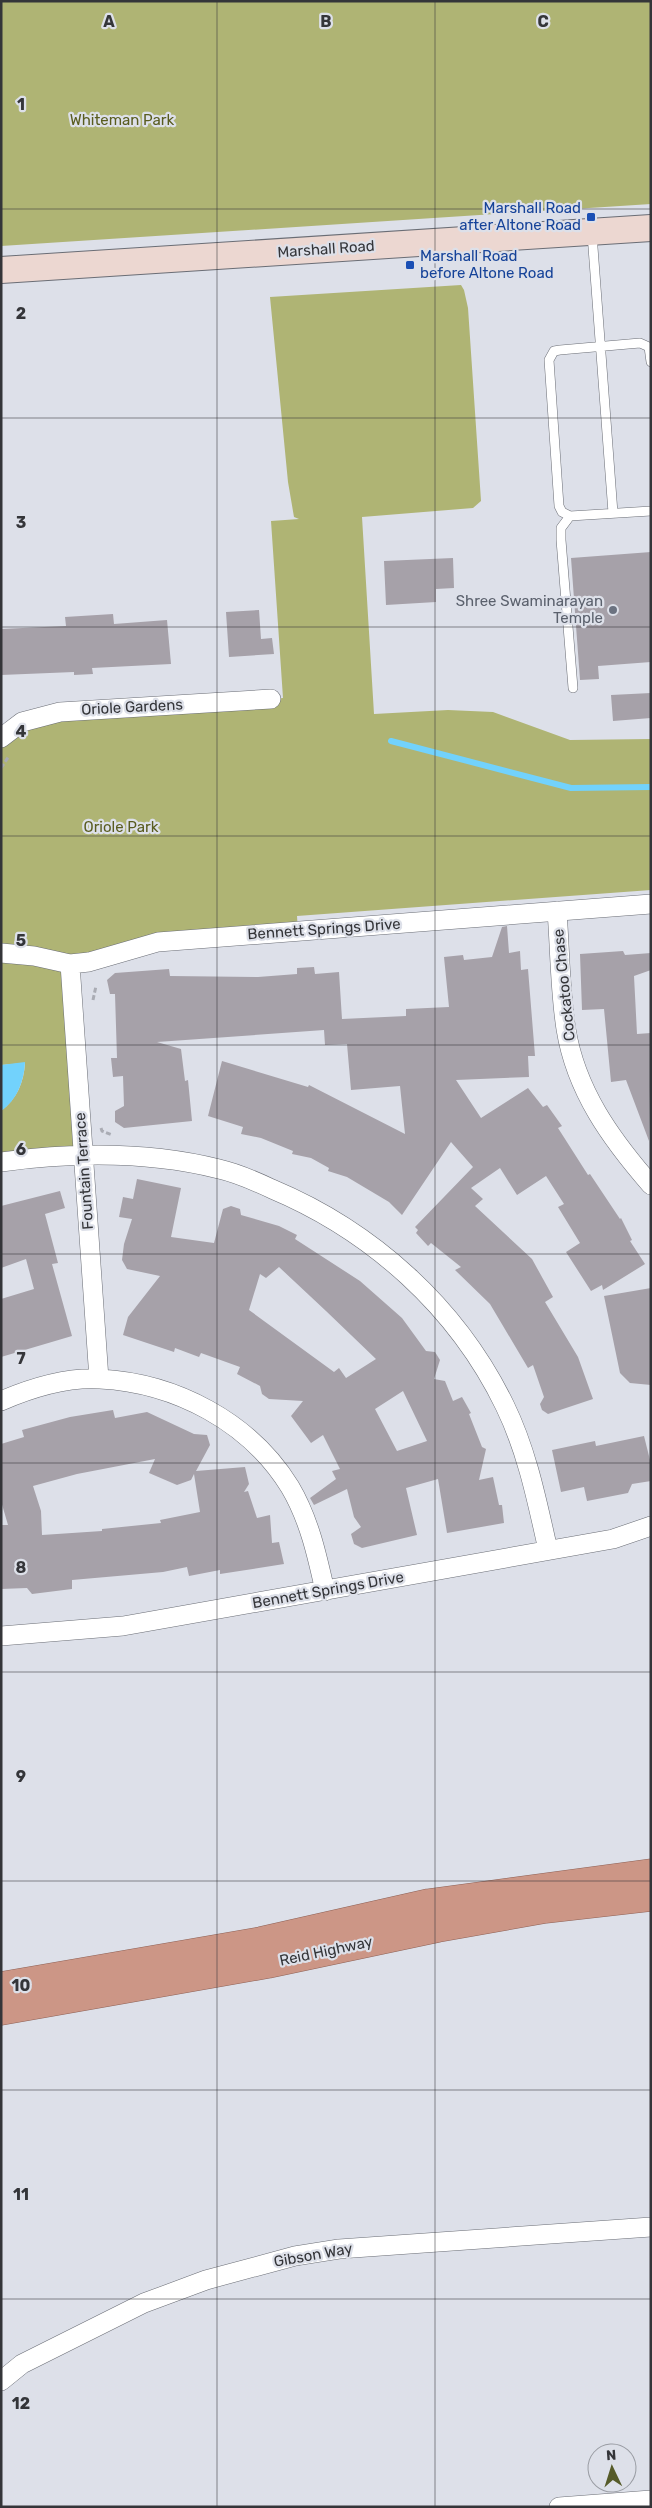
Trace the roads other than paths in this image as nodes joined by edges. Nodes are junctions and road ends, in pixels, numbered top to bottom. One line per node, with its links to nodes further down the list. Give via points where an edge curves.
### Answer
1 (651, 228): 2 (main road, Marshall Road)
2 (592, 232): 3 (main road, Marshall Road); 4 (lane)
3 (1, 270)
4 (600, 346): 5 (lane, via 640,343 649,347); 7 (lane); 8 (lane, via 560,350 550,355 559,506)
5 (651, 362)
6 (651, 511): 7 (lane)
7 (613, 513): 8 (lane)
8 (570, 516): 9 (lane, via 561,528 561,540)
9 (573, 688)
10 (271, 699): 11 (street, Oriole Gardens, via 60,712 22,722)
11 (1, 738)
12 (651, 904): 13 (street, Bennett Springs Drive)
13 (557, 911): 15 (street, Bennett Springs Drive, via 158,942 89,962); 18 (street, Cockatoo Chase, via 566,1029 578,1071 600,1121)
14 (1, 952): 15 (street, Bennett Springs Drive)
15 (70, 964): 16 (street, Fountain Terrace)
16 (83, 1154): 17 (street); 19 (street, Fountain Terrace); 22 (street, via 150,1157 221,1169 322,1212 385,1254 447,1318 490,1377 532,1477)
17 (1, 1162)
18 (651, 1185)
19 (99, 1379): 20 (street, via 28,1389); 23 (street, via 155,1388 186,1399 214,1412 256,1444 284,1480 306,1518)
20 (1, 1401)
21 (651, 1526): 22 (street, Bennett Springs Drive, via 613,1539)
22 (548, 1550): 23 (street, Bennett Springs Drive)
23 (325, 1591): 24 (street, Bennett Springs Drive, via 123,1626)
24 (1, 1636)
25 (651, 1873): 27 (highway, Reid Highway, via 429,1903 260,1941)
26 (651, 1897): 28 (highway, Reid Highway, via 545,1909 457,1924 268,1964)
27 (1, 1986)
28 (1, 2011)
29 (651, 2227): 30 (street, Gibson Way, via 339,2248 294,2256 206,2280 144,2303 22,2364)
30 (1, 2381)
31 (651, 2500): 32 (street)
32 (559, 2507)

